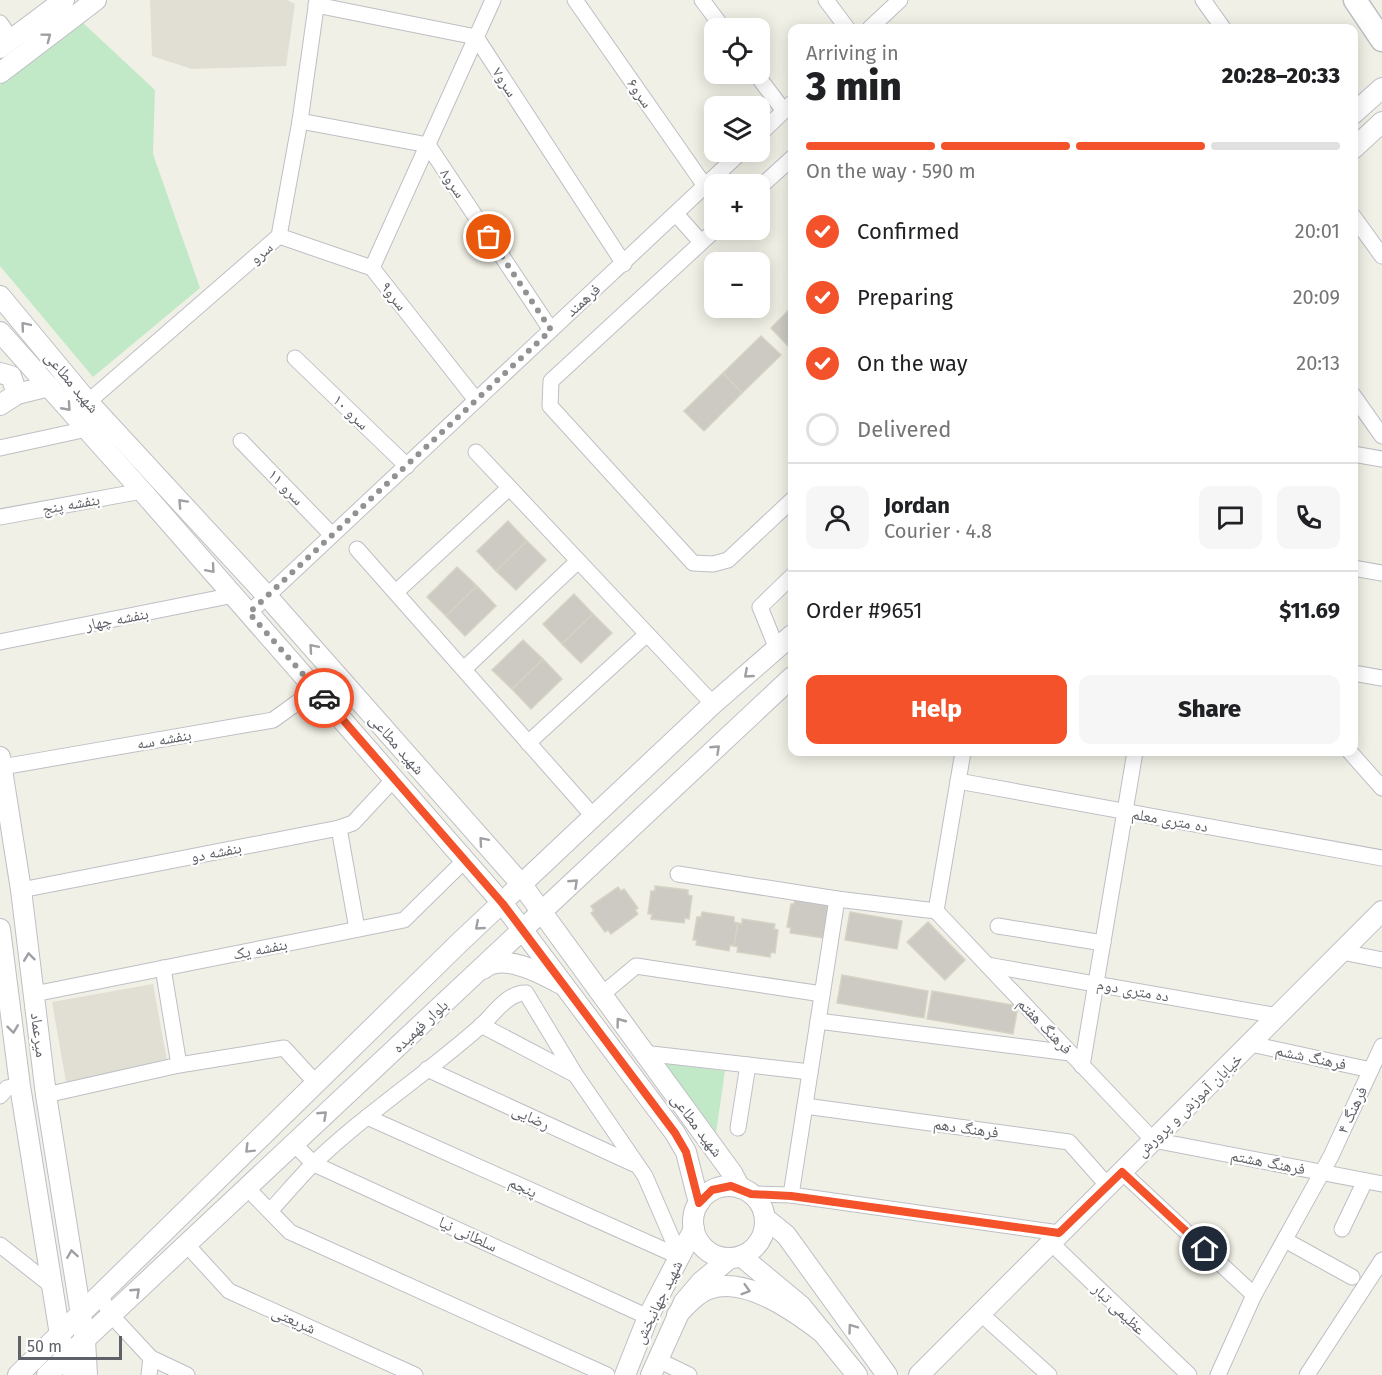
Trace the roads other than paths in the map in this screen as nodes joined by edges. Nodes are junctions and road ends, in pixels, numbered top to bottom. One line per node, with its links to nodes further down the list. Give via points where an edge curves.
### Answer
1 (64, 0): 18 (street)
2 (96, 0): 19 (street, one-way to 2)
3 (493, 0): 16 (street)
4 (575, 0): 33 (street, سرو۶)
5 (702, 0): 11 (street)
6 (826, 0): 13 (street)
7 (900, 0): 14 (street)
8 (1203, 0): 15 (street)
9 (1354, 0): 17 (main road)
10 (316, 2): 16 (street); 24 (street, سرو)
11 (716, 18)
12 (0, 23): 18 (street)
13 (843, 24)
14 (874, 24)
15 (1220, 24)
16 (476, 37): 27 (street); 41 (street, سرو۷)
17 (1382, 40)
18 (6, 44)
19 (0, 73)
20 (766, 84): 22 (street)
21 (1382, 88): 23 (street)
22 (788, 107): 26 (street)
23 (1358, 110)
24 (300, 121): 27 (street); 37 (street, سرو)
25 (1382, 122): 28 (street)
26 (770, 124)
27 (428, 144): 42 (street); 44 (street, سرو۸)
28 (1358, 144)
29 (730, 162): 31 (street, فرهمند)
30 (788, 162): 32 (street)
31 (718, 174)
32 (770, 178)
33 (704, 185)
34 (704, 187): 35 (street, فرهمند)
35 (676, 214): 39 (street); 41 (street, فرهمند)
36 (1358, 223): 40 (street)
37 (279, 236): 42 (street, سرو۹); 52 (street, سرو)
38 (704, 239): 39 (street)
39 (701, 242): 65 (street, via 551,381 550,406 693,562 728,561)
40 (1382, 256)
41 (624, 264): 44 (street, فرهمند)
42 (372, 268): 50 (street, سرو۹)
43 (0, 296): 52 (street, شهید مطاعی, one-way to 43)
44 (551, 330): 50 (street, فرهمند)
45 (5, 338): 47 (street); 48 (street, شهید مطاعی)
46 (296, 358): 62 (street, سرو ۱۰)
47 (0, 371): 49 (street, via 11,376)
48 (49, 386): 49 (street); 55 (street, شهید مطاعی, one-way to 55)
49 (17, 394): 53 (street)
50 (476, 400): 62 (street, فرهمند)
51 (1358, 400): 54 (street)
52 (88, 402): 75 (street, شهید مطاعی, one-way to 52)
53 (0, 405)
54 (1377, 417): 56 (street)
55 (87, 429): 58 (street); 64 (street, شهید مطاعی)
56 (1382, 436)
57 (241, 441): 67 (street, ۱۱ سرو)
58 (0, 448)
59 (476, 452): 63 (street)
60 (1358, 455): 61 (street)
61 (1382, 459)
62 (407, 466): 67 (street, فرهمند)
63 (509, 488): 69 (street); 73 (street)
64 (142, 491): 66 (street, بنفشه پنج); 74 (street, شهید مطاعی, one-way to 74)
65 (788, 504)
66 (0, 517)
67 (331, 534): 75 (street, فرهمند)
68 (357, 549): 73 (street)
69 (578, 561): 77 (street); 81 (street)
70 (1358, 569): 71 (street)
71 (1382, 573)
72 (788, 580): 80 (street, via 760,607)
73 (396, 592): 81 (street)
74 (234, 595): 76 (street, شهید مطاعی); 79 (street, بنفشه چهار)
75 (267, 596): 76 (street, فرهمند); 101 (street, شهید مطاعی, one-way to 75)
76 (249, 613): 85 (street, شهید مطاعی)
77 (647, 633): 86 (street); 87 (street)
78 (788, 639): 80 (street, بلوار فهمیده)
79 (0, 642)
80 (777, 649): 86 (street, بلوار فهمیده, one-way to 86)
81 (464, 669): 87 (street)
82 (1358, 674): 83 (street)
83 (1382, 678)
84 (788, 682): 107 (street, بلوار فهمیده, one-way to 84)
85 (316, 689): 91 (street, بنفشه سه, via 273,720); 92 (street, شهید مطاعی)
86 (713, 704): 96 (street, بلوار فهمیده)
87 (528, 742): 96 (street)
88 (962, 756): 93 (street)
89 (1134, 756): 95 (street)
90 (1354, 756): 94 (street)
91 (1, 762): 102 (street, میرعماد)
92 (393, 780): 97 (street, بنفشه دو, via 353,823); 99 (street, شهید مطاعی)
93 (958, 781): 95 (street, ده متری معلم); 105 (street)
94 (1382, 788)
95 (1125, 811): 98 (street, ده متری معلم); 112 (street)
96 (594, 817): 101 (street, بلوار فهمیده)
97 (339, 828): 102 (street, بنفشه دو); 110 (street)
98 (1382, 858)
99 (464, 861): 104 (street, شهید مطاعی); 110 (street, بنفشه یک, via 404,920)
100 (678, 874): 103 (street)
101 (522, 885): 104 (street, بلوار فهمیده); 107 (street, شهید مطاعی)
102 (21, 890): 120 (street, میرعماد, one-way to 102)
103 (837, 899): 105 (street); 121 (street)
104 (503, 904): 111 (street, شهید مطاعی); 137 (street, بلوار فهمیده, one-way to 137)
105 (936, 911): 115 (street, فرهنگ هفتم)
106 (1382, 911): 113 (street, خیابان آموزش و پرورش)
107 (543, 913): 111 (street, بلوار فهمیده); 122 (street, شهید مطاعی)
108 (998, 926): 112 (street)
109 (0, 929): 138 (street, میرعماد, one-way to 138)
110 (357, 929): 116 (street, بنفشه یک)
111 (524, 931): 117 (street, بلوار فهمیده); 119 (street, شهید مطاعی)
112 (1103, 943): 118 (street)
113 (1342, 952): 114 (street); 123 (street, خیابان آموزش و پرورش)
114 (1382, 960)
115 (987, 965): 118 (street, ده متری دوم); 129 (street, فرهنگ هفتم)
116 (163, 968): 120 (street, بنفشه یک); 130 (street)
117 (476, 974): 119 (street, via 486,966 513,964); 146 (street, بلوار فهمیده, one-way to 117)
118 (1096, 984): 123 (street, ده متری دوم); 132 (street)
119 (565, 987): 157 (street, شهید مطاعی, via 675,1133 686,1152)
120 (34, 994): 139 (street, میرعماد)
121 (822, 994): 122 (street, via 636,966); 124 (street)
122 (600, 996): 128 (street, شهید مطاعی, one-way to 122)
123 (1278, 1016): 126 (street, خیابان آموزش و پرورش)
124 (818, 1021): 129 (street); 135 (street)
125 (481, 1025): 133 (street); 136 (street); 136 (street, via 511,997 526,993)
126 (1251, 1044): 134 (street, فرهنگ ششم); 145 (street, خیابان آموزش و پرورش)
127 (1382, 1046): 134 (street, فرهنگ ۴)
128 (643, 1053): 131 (street); 155 (street, شهید مطاعی)
129 (1071, 1053): 132 (street, فرهنگ هفتم)
130 (179, 1065): 137 (street, via 284,1048); 139 (street)
131 (748, 1065): 135 (street); 144 (street)
132 (1083, 1065): 145 (street, فرهنگ هفتم)
133 (427, 1069): 141 (street); 148 (street, رضایی)
134 (1371, 1070): 150 (street, فرهنگ ۴)
135 (810, 1072): 140 (street)
136 (575, 1074): 148 (street)
137 (316, 1083): 171 (street, بلوار فهمیده, one-way to 171)
138 (7, 1088): 143 (street, میرعماد)
139 (46, 1095): 142 (street, میرعماد)
140 (805, 1106): 153 (street, فرهنگ دهم, via 1069,1142); 156 (street)
141 (367, 1117): 147 (street); 166 (street, پنجم)
142 (51, 1122): 143 (street); 173 (street, میرعماد, one-way to 142)
143 (27, 1127): 170 (street, میرعماد)
144 (738, 1128)
145 (1154, 1140): 149 (street, خیابان آموزش و پرورش); 150 (street, فرهنگ هشتم)
146 (293, 1143): 147 (street, سلطانی نیا); 154 (street, بلوار فهمیده)
147 (314, 1164): 158 (street); 177 (street, سلطانی نیا)
148 (634, 1164): 166 (street, via 654,1193)
149 (1122, 1172): 153 (street, خیابان آموزش و پرورش); 172 (street)
150 (1322, 1173): 151 (street, فرهنگ هشتم); 163 (street, فرهنگ ۴)
151 (1365, 1181): 152 (street, فرهنگ هشتم); 161 (street)
152 (1382, 1184)
153 (1108, 1186): 162 (street, خیابان آموزش و پرورش)
154 (247, 1188): 158 (street); 165 (street, بلوار فهمیده)
155 (746, 1191): 156 (street); 157 (street, via 722,1187 712,1190); 159 (street, via 758,1201)
156 (791, 1196): 162 (street)
157 (699, 1203): 160 (street)
158 (270, 1211): 190 (street, via 290,1232)
159 (765, 1218): 167 (street, via 760,1241 752,1250); 194 (street, one-way to 159, via 786,1235)
160 (694, 1229): 166 (street, شهید جهانبخش); 167 (street, via 706,1250 717,1256)
161 (1342, 1229)
162 (1054, 1238): 174 (street, خیابان آموزش و پرورش); 197 (street, عظیمی تبار)
163 (1285, 1240): 169 (street); 172 (street, فرهنگ ۴)
164 (0, 1245): 170 (street)
165 (186, 1245): 175 (street, بلوار فهمیده, one-way to 165); 189 (street, شریعتی, via 229,1291)
166 (680, 1257): 177 (street, شهید جهانبخش)
167 (736, 1257): 176 (street, شهید جهانبخش, via 701,1282); 178 (street, via 786,1292)
168 (1381, 1264): 199 (street)
169 (1352, 1277)
170 (52, 1288): 179 (street, میرعماد)
171 (100, 1295): 173 (street, بلوار فهمیده); 175 (street)
172 (1254, 1295): 198 (street, فرهنگ ۴)
173 (81, 1312): 179 (street, بلوار فهمیده); 180 (street, میرعماد)
174 (980, 1313): 195 (street, خیابان آموزش و پرورش); 196 (street)
175 (111, 1315): 180 (street, بلوار فهمیده); 181 (street)
176 (677, 1315): 178 (street, one-way to 178, via 708,1289 734,1286 777,1302); 183 (street, شهید جهانبخش)
177 (648, 1317): 191 (street, شهید جهانبخش)
178 (823, 1333): 193 (street)
179 (60, 1335): 182 (street, میرعماد); 184 (street, بلوار فهمیده)
180 (85, 1340): 182 (street, بلوار فهمیده); 186 (street, میرعماد)
181 (151, 1358): 187 (street); 188 (street)
182 (70, 1367): 185 (street, بلوار فهمیده)
183 (655, 1368): 192 (street)
184 (18, 1375)
185 (47, 1375)
186 (87, 1375)
187 (149, 1375)
188 (187, 1375)
189 (415, 1375)
190 (607, 1375)
191 (625, 1375)
192 (689, 1375)
193 (858, 1375)
194 (887, 1375)
195 (919, 1375)
196 (1049, 1375)
197 (1189, 1375)
198 (1218, 1375)
199 (1308, 1375)

